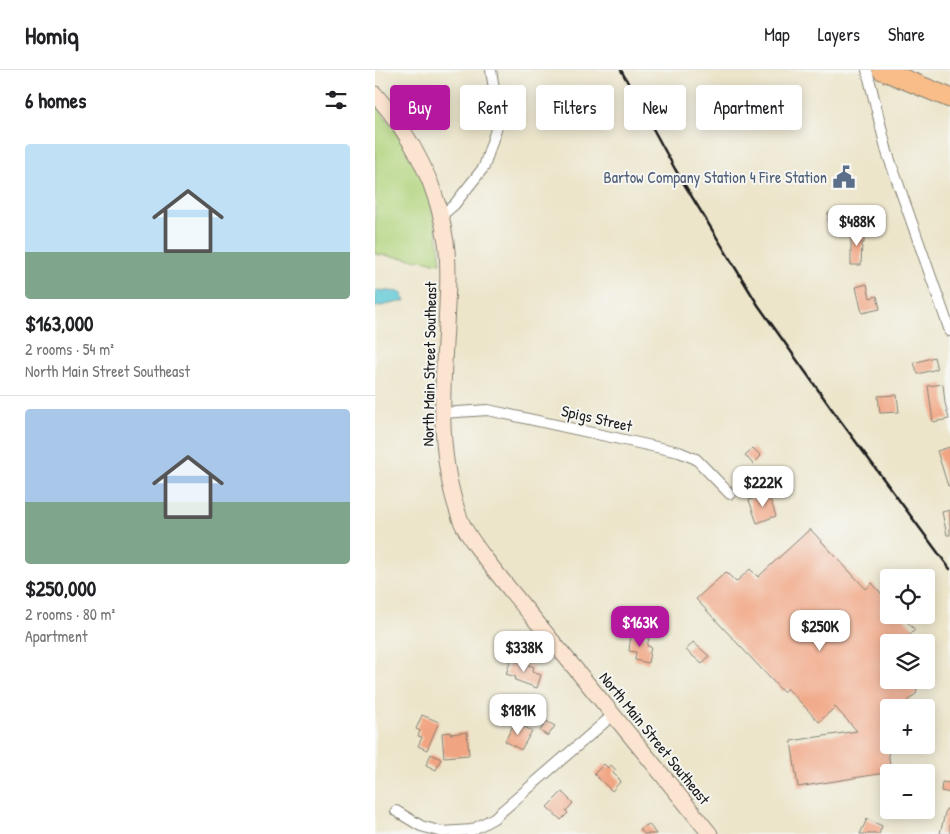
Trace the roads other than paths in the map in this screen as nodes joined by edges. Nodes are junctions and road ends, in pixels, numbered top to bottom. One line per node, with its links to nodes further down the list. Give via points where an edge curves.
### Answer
1 (491, 70): 6 (street, via 499,120 484,166 454,205)
2 (867, 70): 7 (street, via 887,152)
3 (882, 70): 5 (highway)
4 (375, 94): 6 (street, North Main Street Southeast, via 395,118 419,158)
5 (950, 98)
6 (441, 216): 8 (street, North Main Street Southeast, via 448,288)
7 (950, 331)
8 (442, 413): 9 (street, Spigs Street, via 489,410 679,452 696,459); 10 (street, North Main Street Southeast, via 447,468 467,533 503,582)
9 (729, 494)
10 (613, 715): 11 (street, via 494,818 472,830 442,832 421,826); 12 (street, North Main Street Southeast)
11 (396, 811)
12 (709, 834)

